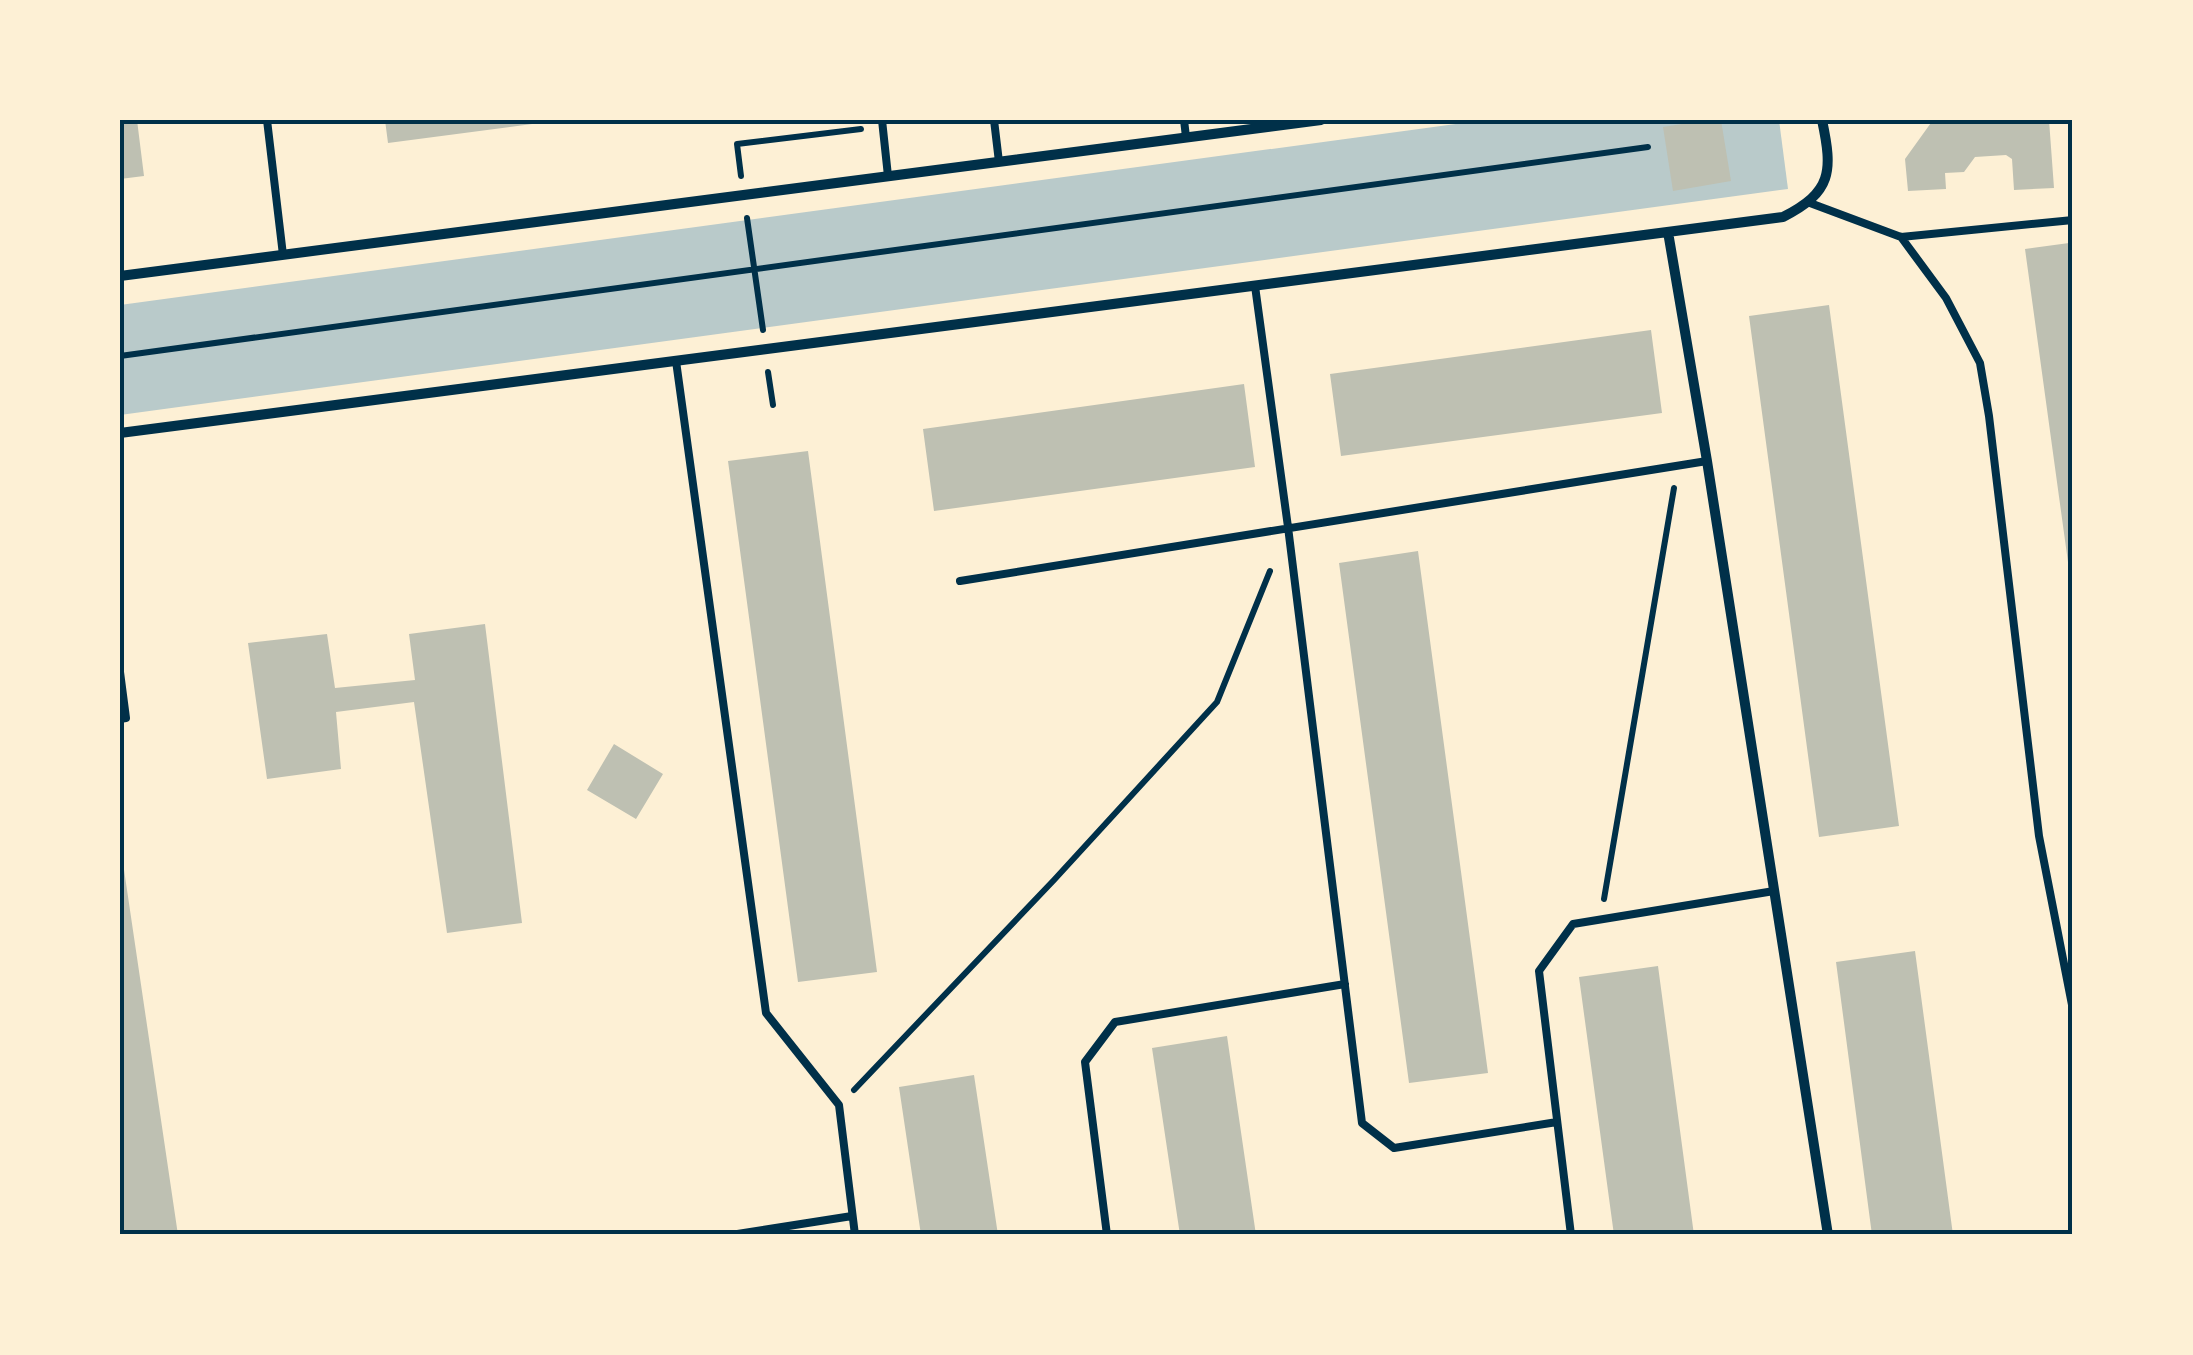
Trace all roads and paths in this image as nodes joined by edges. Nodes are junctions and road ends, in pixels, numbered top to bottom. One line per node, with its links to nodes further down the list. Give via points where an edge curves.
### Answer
1 (267, 120): 16 (lane)
2 (994, 120): 9 (lane)
3 (1184, 120): 7 (lane)
4 (1321, 120): 7 (street)
5 (1822, 120): 12 (street, via 1829,170)
6 (882, 123): 10 (lane); 11 (path, via 736,144)
7 (1186, 138): 9 (street)
8 (1648, 147): 17 (path)
9 (998, 162): 10 (street)
10 (888, 176): 11 (street)
11 (744, 196): 16 (street); 17 (path)
12 (1810, 203): 14 (street, via 1782,218); 15 (lane)
13 (2073, 220): 15 (lane)
14 (1668, 232): 19 (street); 25 (street)
15 (1901, 236): 34 (lane, via 1946,298 1980,363 2039,836)
16 (283, 255): 18 (street)
17 (754, 269): 20 (path); 21 (path)
18 (120, 276)
19 (1255, 286): 20 (street); 27 (lane)
20 (766, 349): 22 (street); 23 (path)
21 (120, 356)
22 (676, 361): 24 (street); 35 (lane, via 766,1013)
23 (773, 405)
24 (120, 433)
25 (1707, 461): 26 (lane); 31 (street)
26 (1678, 466): 27 (lane); 32 (path)
27 (1288, 526): 28 (lane); 33 (lane); 35 (path, via 1216,702)
28 (960, 581)
29 (120, 672): 30 (lane, via 126,718)
30 (120, 719)
31 (1774, 891): 32 (lane); 42 (street)
32 (1601, 920): 36 (lane, via 1573,924 1539,971)
33 (1345, 984): 36 (lane, via 1362,1123 1394,1148); 40 (lane, via 1115,1022 1086,1062)
34 (2073, 1010)
35 (839, 1105): 37 (lane)
36 (1557, 1122): 41 (lane)
37 (852, 1216): 38 (lane); 39 (lane)
38 (731, 1235)
39 (854, 1235)
40 (1108, 1235)
41 (1571, 1235)
42 (1828, 1235)

